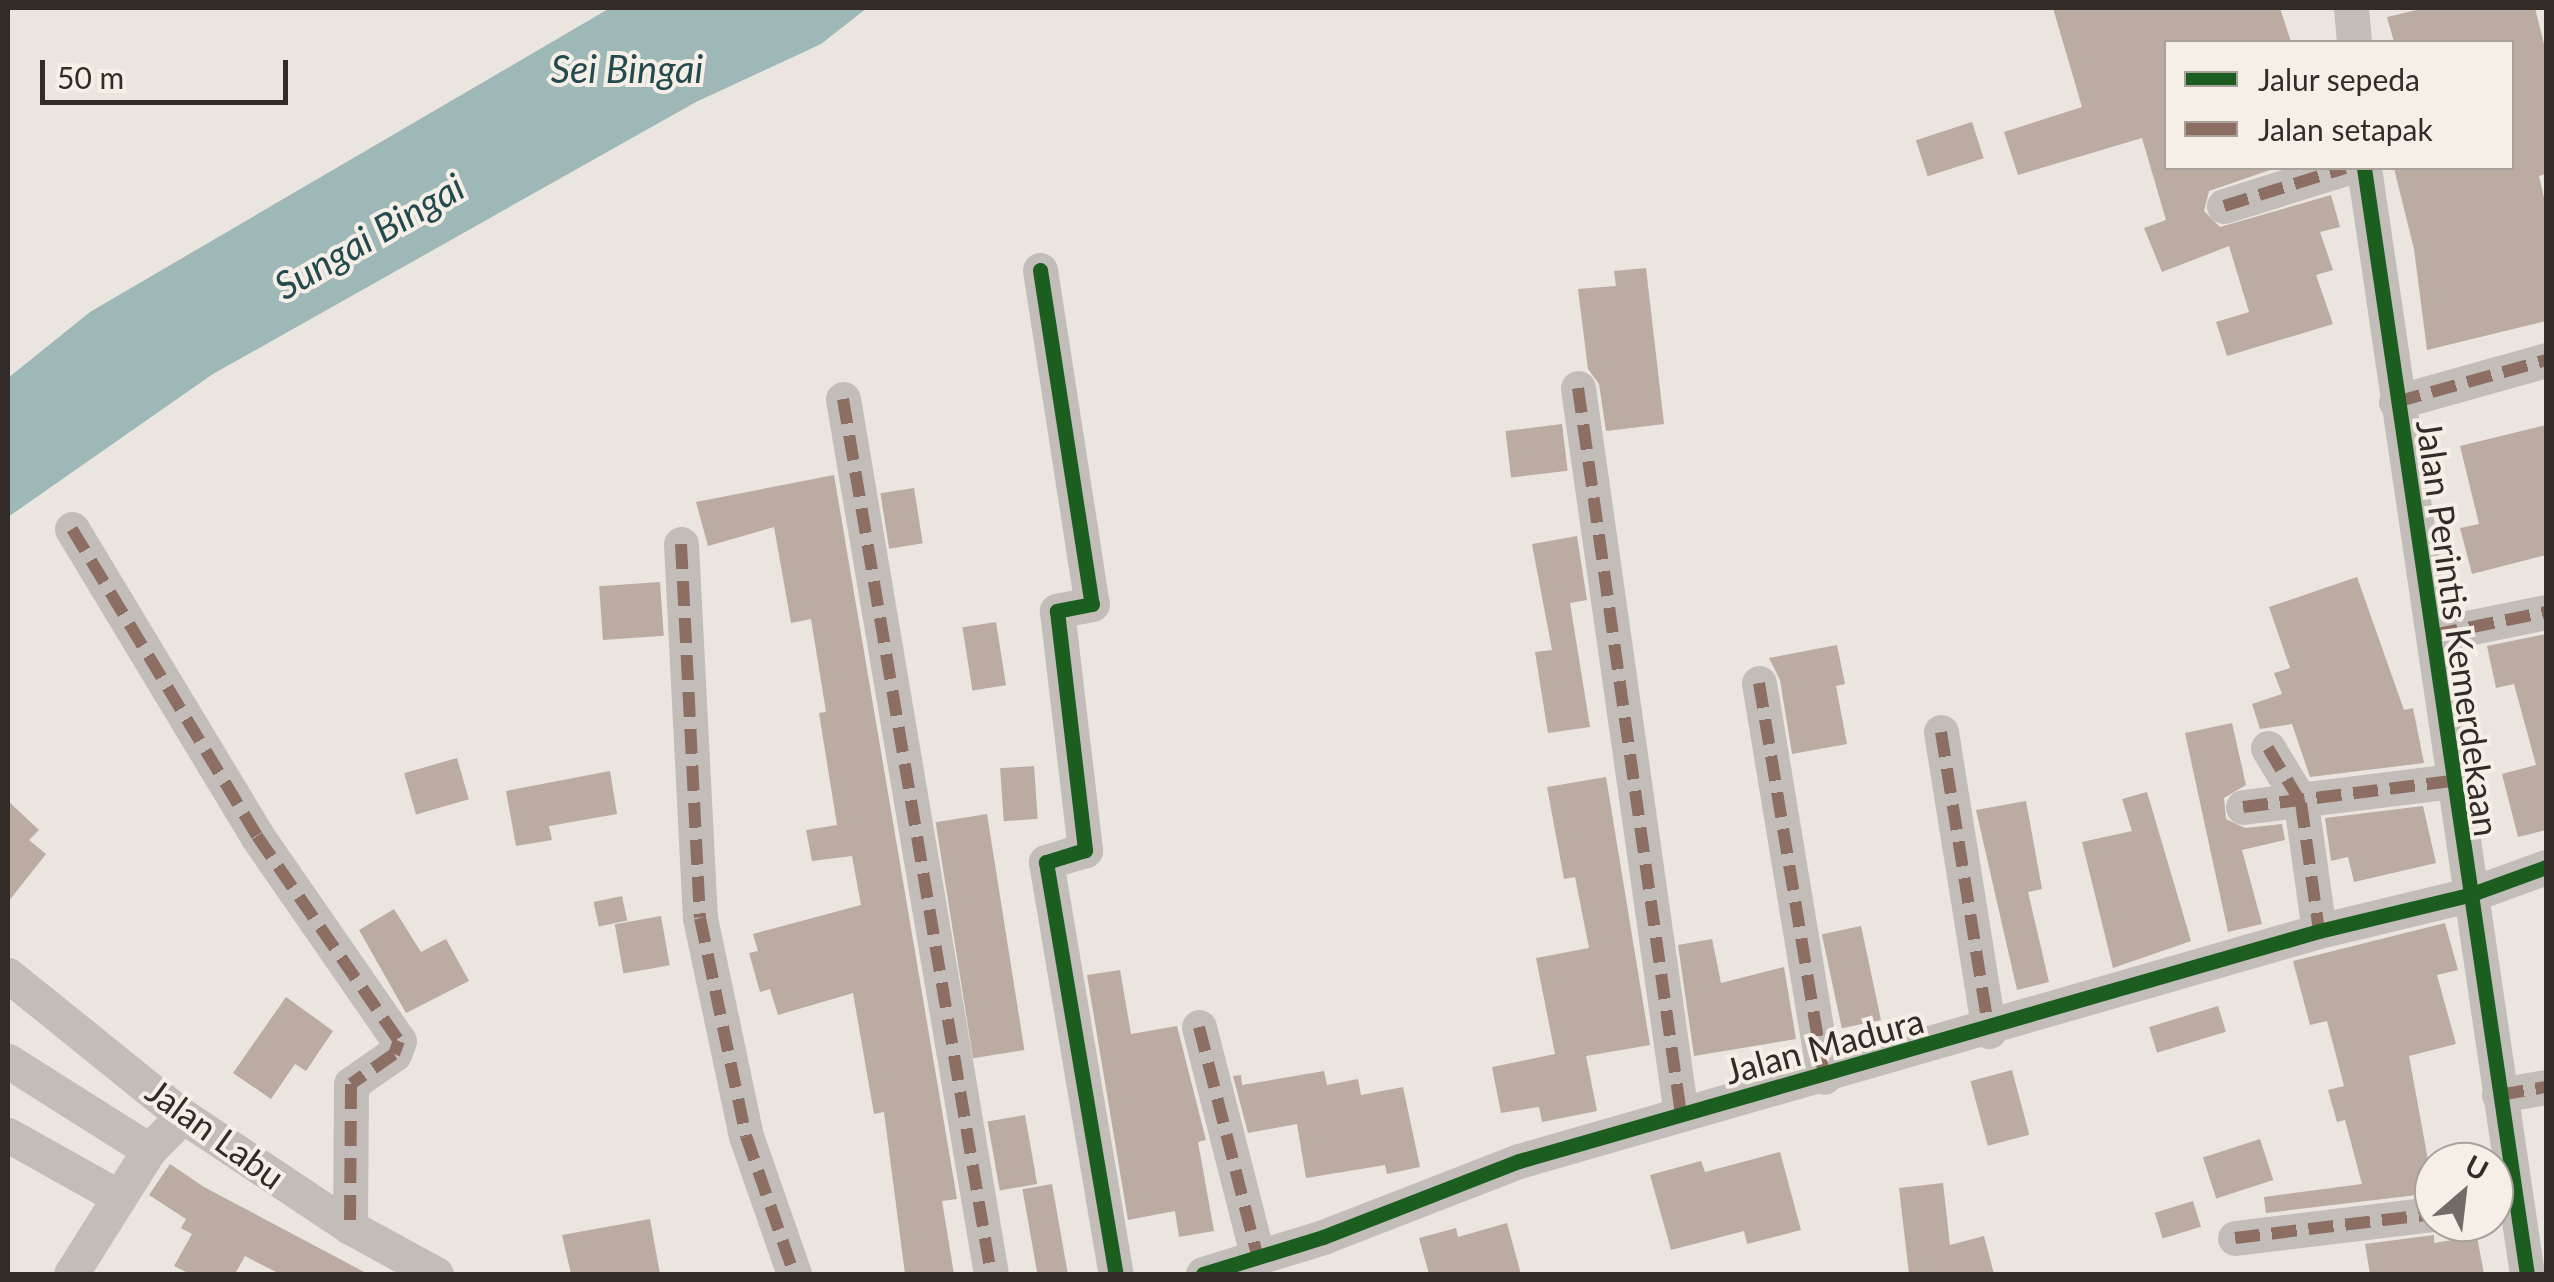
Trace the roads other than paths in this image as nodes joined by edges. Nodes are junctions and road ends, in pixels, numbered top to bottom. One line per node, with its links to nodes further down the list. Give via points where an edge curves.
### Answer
1 (2351, 8): 2 (street)
2 (2354, 40)
3 (2339, 170): 5 (street)
4 (2364, 170): 10 (street, Jalan Perintis Kemerdekaan)
5 (2224, 206)
6 (1040, 270): 46 (street, via 1092,604 1057,611 1086,850 1046,862)
7 (2546, 360): 10 (street)
8 (1578, 388): 31 (street)
9 (843, 399): 45 (street)
10 (2396, 402): 14 (street, Jalan Perintis Kemerdekaan)
11 (72, 529): 38 (street, via 257,836 398,1041 394,1054 351,1084)
12 (681, 544): 44 (street, via 700,918 742,1122)
13 (2546, 612): 14 (street)
14 (2433, 636): 18 (street, Jalan Perintis Kemerdekaan)
15 (1759, 683): 28 (street)
16 (1941, 732): 26 (street)
17 (2268, 748): 19 (street)
18 (2451, 781): 19 (street); 22 (street, Jalan Perintis Kemerdekaan)
19 (2301, 803): 20 (street); 23 (street)
20 (2243, 807)
21 (2546, 867): 22 (street, Jalan Madura)
22 (2469, 895): 23 (street, Jalan Madura); 30 (street, Jalan Perintis Kemerdekaan)
23 (2319, 932): 26 (street, Jalan Madura)
24 (8, 975): 32 (street, Jalan Labu)
25 (1199, 1027): 41 (street)
26 (1989, 1031): 28 (street, Jalan Madura)
27 (8, 1062): 35 (street)
28 (1824, 1077): 31 (street, Jalan Madura)
29 (2546, 1086): 30 (street)
30 (2499, 1094): 34 (street, Jalan Perintis Kemerdekaan)
31 (1680, 1114): 41 (street, Jalan Madura, via 1519,1161 1323,1238)
32 (183, 1116): 35 (street); 38 (street, Jalan Labu)
33 (8, 1135): 36 (street)
34 (2502, 1142)
35 (149, 1150): 36 (street)
36 (119, 1197): 42 (street)
37 (2414, 1216): 40 (street)
38 (350, 1227): 43 (street, Jalan Labu)
39 (2514, 1233): 48 (street, Jalan Perintis Kemerdekaan)
40 (2234, 1238)
41 (1257, 1255): 47 (street, Jalan Madura)
42 (71, 1274)
43 (436, 1274)
44 (794, 1274)
45 (991, 1274)
46 (1116, 1274)
47 (1204, 1274)
48 (2527, 1274)

